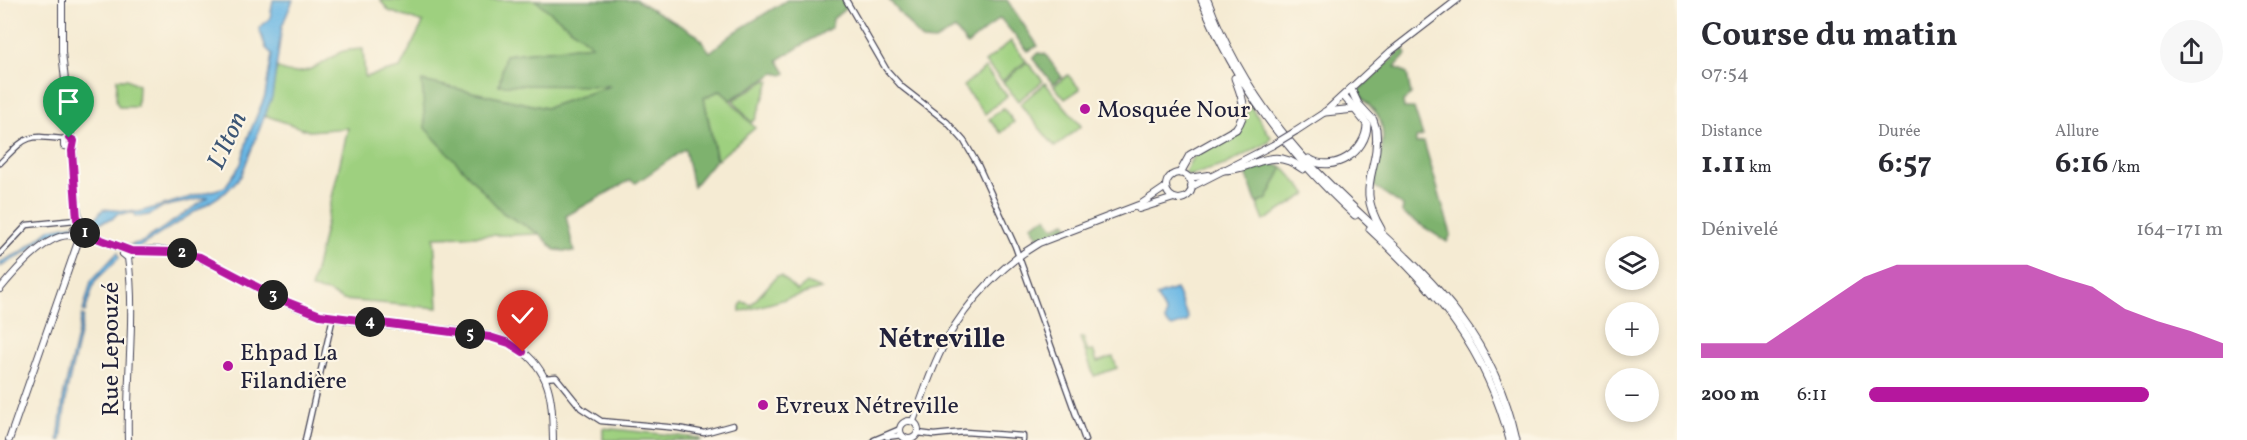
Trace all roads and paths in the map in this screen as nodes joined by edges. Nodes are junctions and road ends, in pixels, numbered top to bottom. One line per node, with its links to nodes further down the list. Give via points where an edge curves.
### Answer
1 (62, 0): 11 (main road)
2 (846, 0): 25 (street, via 895,80 964,141)
3 (1202, 0): 6 (highway)
4 (1207, 0): 12 (highway, via 1244,76)
5 (1457, 0): 7 (main road, via 1391,51)
6 (1233, 67): 15 (highway, via 1244,102 1243,118 1236,129 1190,155); 17 (highway, via 1272,127)
7 (1351, 89): 8 (main road); 22 (highway, via 1376,129 1368,196)
8 (1344, 96): 9 (highway); 10 (main road)
9 (1355, 109): 10 (highway); 12 (highway, via 1366,124 1367,133 1361,145 1342,160 1316,164)
10 (1325, 112): 14 (main road, bridge)
11 (67, 142): 13 (street, via 49,137 26,138); 21 (main road)
12 (1292, 143): 22 (highway)
13 (0, 163)
14 (1223, 170): 16 (main road); 17 (highway, via 1279,158 1296,164); 19 (main road)
15 (1180, 173): 16 (main road); 18 (main road, via 1171,176)
16 (1189, 178): 19 (main road)
17 (1319, 181): 40 (highway, via 1445,304 1486,370)
18 (1166, 187): 20 (main road); 25 (main road, via 1141,204 1052,237)
19 (1191, 187): 20 (main road, via 1185,197)
20 (1174, 198): 25 (main road, via 1053,240)
21 (78, 229): 23 (main road); 24 (street, via 27,225); 26 (main road, via 53,235); 34 (main road)
22 (1386, 237): 41 (highway, via 1437,286 1469,330 1498,383)
23 (124, 251): 27 (main road, via 200,257 291,304); 35 (main road, Rue Lepouzé)
24 (0, 254)
25 (1019, 257): 29 (main road, via 969,305 946,339); 39 (street)
26 (0, 289)
27 (333, 317): 28 (main road, via 490,337 517,347); 36 (street)
28 (544, 378): 30 (street, via 556,377 590,416 608,423 704,433); 37 (main road, via 554,412)
29 (913, 421): 31 (main road); 32 (main road, via 904,422)
30 (733, 425)
31 (918, 433): 32 (main road); 33 (street, via 965,432)
32 (905, 435): 38 (street)
33 (1023, 438)
34 (9, 440)
35 (128, 440)
36 (305, 440)
37 (553, 440)
38 (875, 440)
39 (1085, 440)
40 (1510, 440)
41 (1516, 440)

